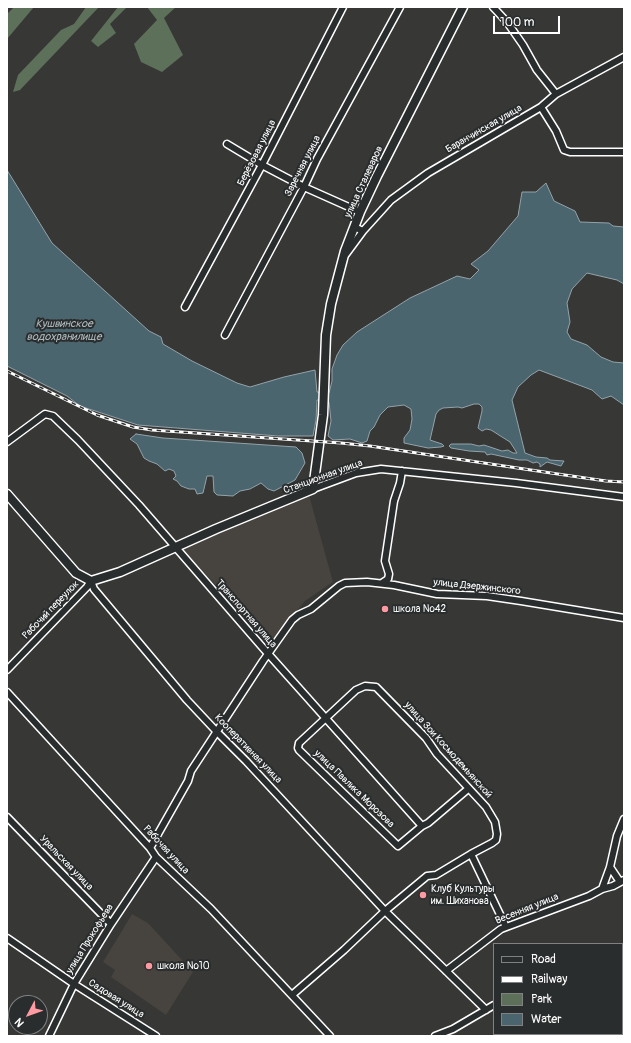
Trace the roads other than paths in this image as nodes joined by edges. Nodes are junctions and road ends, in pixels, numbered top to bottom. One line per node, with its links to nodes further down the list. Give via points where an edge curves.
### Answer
1 (343, 7): 10 (street, Берёзовая улица)
2 (400, 7): 11 (street, Заречная улица)
3 (463, 7): 12 (main road, улица Сталеваров)
4 (493, 7): 6 (street, via 507,22 537,70)
5 (624, 57): 6 (street, Баранчинская улица)
6 (556, 94): 7 (street, Баранчинская улица)
7 (541, 107): 9 (street, via 564,150); 14 (street, Баранчинская улица, via 428,173 391,200)
8 (227, 144): 10 (street)
9 (624, 152)
10 (262, 165): 11 (street); 16 (street, Берёзовая улица)
11 (304, 187): 12 (street); 17 (street, Заречная улица)
12 (360, 212): 13 (main road, улица Сталеваров)
13 (354, 227): 14 (street); 15 (main road, улица Сталеваров)
14 (363, 232): 15 (street, Баранчинская улица)
15 (343, 259): 20 (main road, улица Сталеваров, via 327,324 323,415)
16 (185, 307)
17 (225, 335)
18 (7, 442): 23 (street, Транспортная улица, via 45,414 53,416 139,504)
19 (402, 471): 20 (street, Станционная улица, via 364,471); 22 (street, Станционная улица); 24 (street, via 394,501 385,562)
20 (313, 489): 23 (main road, Станционная улица)
21 (7, 494): 25 (main road, Кооперативная улица, via 76,573)
22 (624, 497)
23 (176, 548): 25 (main road, Станционная улица, via 120,572); 29 (street, Транспортная улица)
24 (389, 574): 26 (street, via 388,579); 27 (street)
25 (91, 581): 30 (street, Рабочий переулок); 33 (street, Кооперативная улица, via 94,589)
26 (382, 584): 27 (street, улица Дзержинского); 29 (street, улица Дзержинского, via 345,583 339,586 311,609 298,614)
27 (401, 586): 28 (street, улица Дзержинского, via 437,594 487,596)
28 (624, 618)
29 (268, 654): 32 (street, Транспортная улица); 33 (street)
30 (7, 670)
31 (7, 692): 38 (street, Рабочая улица)
32 (326, 719): 34 (street, улица Зои Космодемьянской, via 356,690 365,686 376,687 426,738 436,754); 37 (street, Транспортная улица); 37 (street, улица Павлика Морозова, via 302,740 298,746 300,750 398,846)
33 (217, 732): 38 (street, via 191,771 188,781); 44 (street, Кооперативная улица)
34 (468, 789): 37 (street); 39 (street, улица Зои Космодемьянской, via 486,807 495,822 497,834 496,840)
35 (7, 816): 45 (street, Уральская улица)
36 (624, 819): 41 (street)
37 (422, 826)
38 (150, 848): 40 (street, Рабочая улица)
39 (471, 854): 44 (street, via 436,874 427,876); 46 (street)
40 (156, 857): 45 (street, улица Прокофьева); 50 (street, Рабочая улица)
41 (610, 867): 42 (street); 43 (street)
42 (622, 881): 43 (street, Весенняя улица)
43 (602, 889): 46 (street, Весенняя улица)
44 (385, 911): 48 (street, Кооперативная улица); 50 (street)
45 (111, 924): 49 (street, улица Прокофьева)
46 (506, 927): 48 (street, Весенняя улица)
47 (7, 938): 49 (street, Садовая улица)
48 (446, 971): 52 (street, Кооперативная улица)
49 (74, 984): 53 (street, улица Прокофьева); 54 (street, Садовая улица)
50 (292, 995): 55 (street, Рабочая улица)
51 (493, 1006): 52 (street)
52 (486, 1010): 56 (street)
53 (49, 1036)
54 (156, 1036)
55 (330, 1036)
56 (435, 1036)

